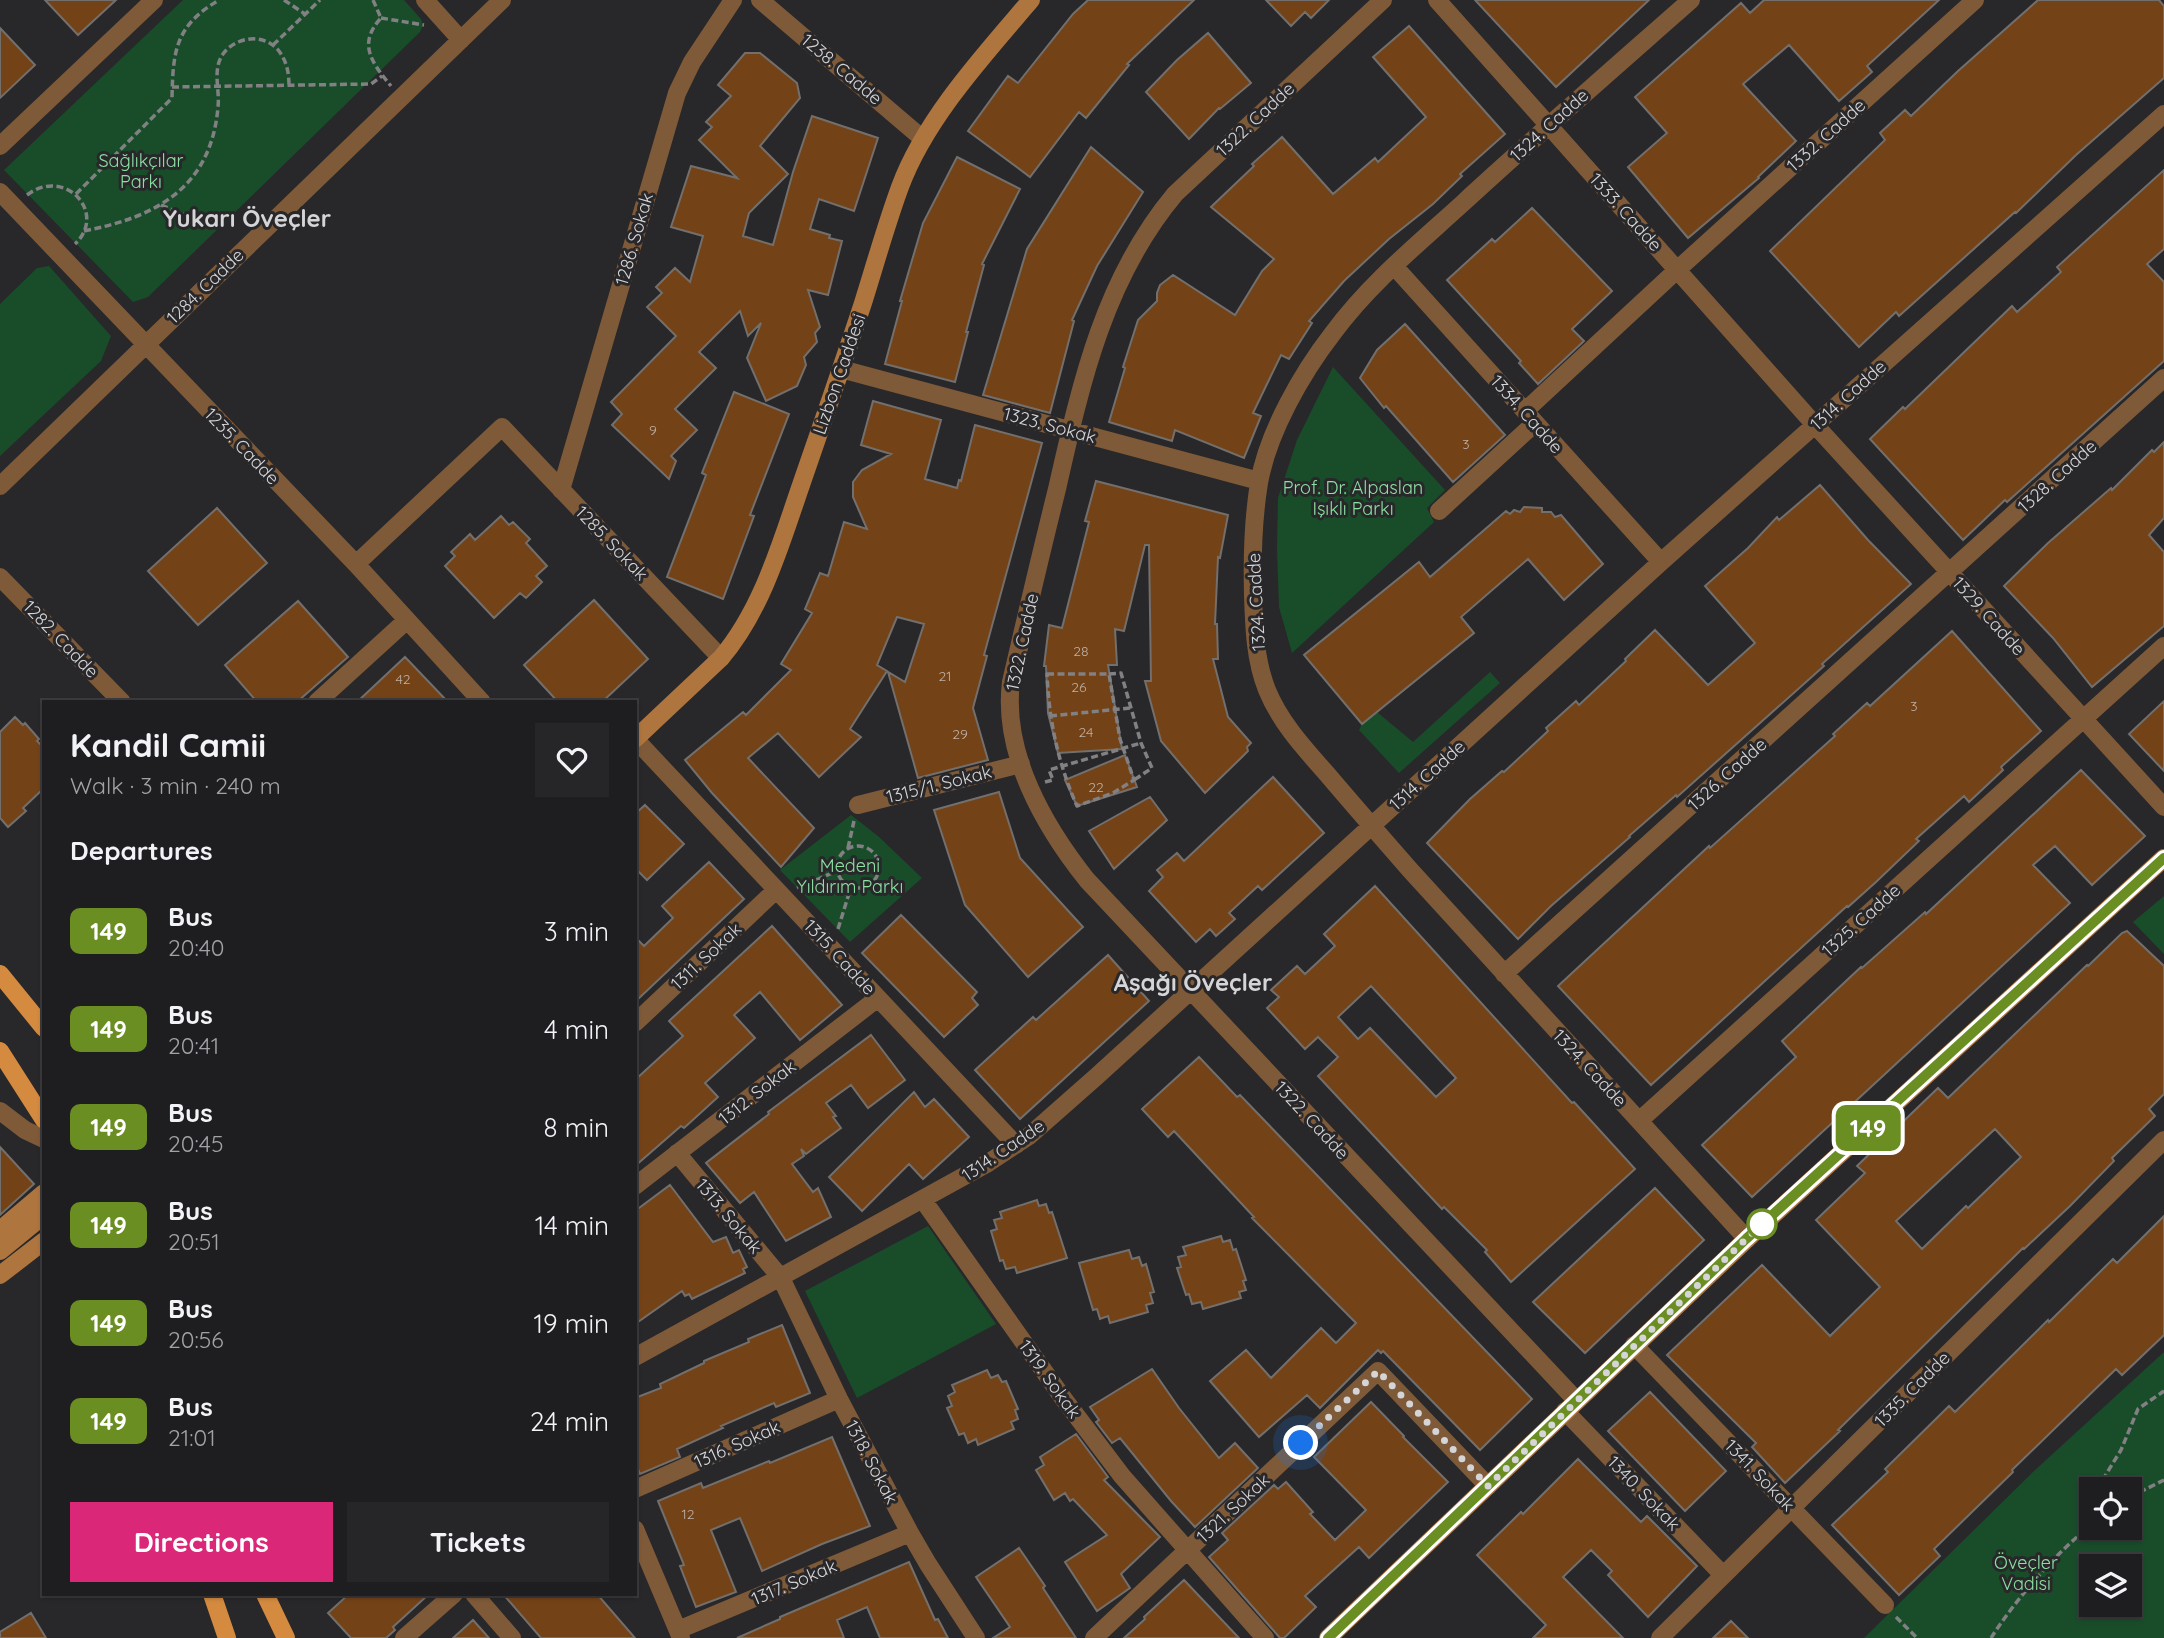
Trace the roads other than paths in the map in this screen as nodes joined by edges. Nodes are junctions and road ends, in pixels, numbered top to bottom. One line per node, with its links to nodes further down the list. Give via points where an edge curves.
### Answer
1 (154, 0): 15 (street)
2 (425, 0): 11 (street)
3 (502, 0): 11 (street, 1284. Cadde)
4 (733, 0): 27 (street, 1286. Sokak, via 677,93)
5 (760, 0): 14 (street, 1238. Cadde)
6 (1031, 0): 14 (main road, Lizbon Caddesi, via 970,71)
7 (1383, 0): 24 (street, 1322. Cadde, via 1159,213 1129,261 1104,316)
8 (1437, 0): 13 (street, 1333. Cadde)
9 (1691, 0): 13 (street, 1324. Cadde)
10 (1975, 0): 18 (street, 1332. Cadde)
11 (461, 40): 19 (street, 1284. Cadde)
12 (2164, 114): 23 (street, 1314. Cadde)
13 (1548, 125): 17 (street, 1324. Cadde); 18 (street, 1333. Cadde)
14 (923, 139): 20 (main road, Lizbon Caddesi, via 901,185)
15 (0, 146)
16 (0, 192): 19 (street, 1235. Cadde)
17 (1394, 265): 22 (street, 1334. Cadde); 25 (street, 1324. Cadde, via 1356,304 1317,355 1280,423)
18 (1676, 270): 22 (street, 1332. Cadde); 23 (street, 1333. Cadde)
19 (145, 344): 26 (street, 1284. Cadde); 30 (street, 1235. Cadde)
20 (841, 369): 24 (street, 1323. Sokak); 35 (main road, Lizbon Caddesi, via 777,556 733,645)
21 (2164, 378): 31 (street, 1328. Cadde)
22 (1530, 417): 28 (street, 1332. Cadde); 29 (street, 1334. Cadde)
23 (1815, 425): 29 (street, 1314. Cadde); 31 (street, 1329. Cadde)
24 (1070, 430): 25 (street, 1323. Sokak); 42 (street, 1322. Cadde, via 1011,682 1012,724)
25 (1259, 481): 45 (street, 1324. Cadde, via 1252,548 1254,625 1266,687 1292,734)
26 (0, 486)
27 (561, 490): 30 (street, 1285. Sokak, via 502,427); 35 (street, 1285. Sokak)
28 (1439, 511)
29 (1661, 562): 45 (street, 1314. Cadde)
30 (356, 564): 33 (street, 1235. Cadde)
31 (1950, 573): 39 (street, 1329. Cadde); 49 (street, 1326. Cadde)
32 (0, 577): 36 (street, 1282. Cadde)
33 (407, 620): 37 (street); 38 (street, 1235. Cadde)
34 (2164, 646): 39 (street, 1325. Cadde)
35 (721, 658): 40 (main road, Lizbon Caddesi)
36 (120, 700)
37 (319, 700)
38 (480, 700)
39 (2083, 718): 44 (street, 1329. Cadde); 57 (street, 1325. Cadde)
40 (637, 737)
41 (637, 741): 47 (street, 1315. Cadde)
42 (1021, 764): 43 (street, 1315/1. Sokak); 50 (street, 1322. Cadde, via 1049,825 1076,867)
43 (858, 805)
44 (2164, 807)
45 (1371, 826): 49 (street, 1324. Cadde); 50 (street, 1314. Cadde)
46 (2164, 858): 67 (main road)
47 (779, 892): 51 (street, 1315. Cadde); 52 (street, 1311. Sokak)
48 (0, 974): 53 (main road)
49 (1504, 974): 57 (street, 1324. Cadde)
50 (1191, 990): 60 (street, 1314. Cadde); 75 (street, 1322. Cadde)
51 (878, 998): 60 (street, 1315. Cadde); 61 (street, 1312. Sokak)
52 (637, 1021)
53 (42, 1026)
54 (0, 1051): 56 (main road)
55 (0, 1111): 58 (street)
56 (42, 1117)
57 (1639, 1121): 67 (street, 1324. Cadde)
58 (42, 1138)
59 (2164, 1140): 78 (street, 1335. Cadde)
60 (1016, 1145): 64 (street, 1314. Cadde)
61 (677, 1153): 62 (street, 1312. Sokak); 71 (street, 1313. Sokak)
62 (637, 1184)
63 (42, 1195): 66 (main road)
64 (923, 1200): 71 (street, 1314. Cadde); 81 (street, 1319. Sokak, via 1083,1425)
65 (42, 1217): 69 (main road)
66 (0, 1230)
67 (1746, 1239): 72 (main road)
68 (42, 1243): 70 (main road)
69 (0, 1251)
70 (0, 1275)
71 (781, 1278): 73 (street, 1314. Cadde); 74 (street, 1318. Sokak)
72 (1634, 1345): 75 (main road); 78 (street, 1341. Sokak)
73 (637, 1356)
74 (839, 1399): 77 (street, 1316. Sokak); 79 (street, 1318. Sokak)
75 (1570, 1406): 76 (main road); 82 (street, 1340. Sokak)
76 (1488, 1486): 81 (street, 1321. Sokak, via 1378,1371); 100 (main road)
77 (637, 1488)
78 (1792, 1508): 82 (street, 1335. Cadde); 89 (street, 1341. Sokak)
79 (910, 1533): 90 (street, 1317. Sokak); 97 (street, 1318. Sokak)
80 (637, 1534): 90 (street)
81 (1186, 1551): 98 (street, 1321. Sokak); 99 (street, 1319. Sokak)
82 (1723, 1575): 101 (street, 1335. Cadde)
83 (204, 1596): 91 (main road)
84 (213, 1596): 92 (main road)
85 (260, 1596): 93 (main road)
86 (266, 1596): 94 (main road)
87 (452, 1596): 95 (street)
88 (476, 1596): 96 (street)
89 (1885, 1605)
90 (679, 1634)
91 (214, 1638)
92 (227, 1638)
93 (274, 1638)
94 (286, 1638)
95 (404, 1638)
96 (512, 1638)
97 (976, 1638)
98 (1094, 1638)
99 (1265, 1638)
100 (1328, 1638)
101 (1660, 1638)

